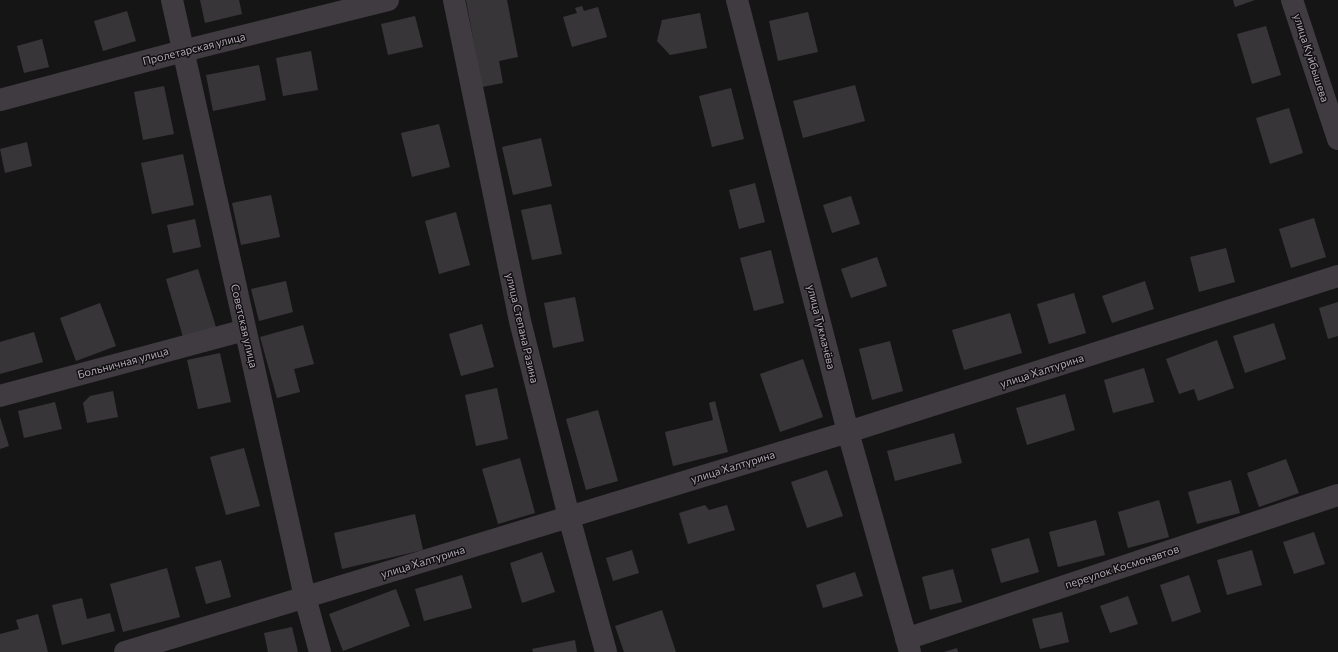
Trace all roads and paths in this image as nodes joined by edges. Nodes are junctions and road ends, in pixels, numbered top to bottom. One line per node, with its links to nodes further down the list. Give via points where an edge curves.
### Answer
1 (172, 0): 6 (street, Советская улица)
2 (388, 0): 6 (street, Пролетарская улица)
3 (454, 0): 14 (street, улица Степана Разина, via 520,321)
4 (737, 0): 12 (street, улица Тукмачёва)
5 (1292, 0): 8 (street, улица Куйбышева)
6 (183, 51): 7 (street, Пролетарская улица); 10 (street, Советская улица)
7 (0, 100)
8 (1338, 139)
9 (1338, 276): 12 (street, улица Халтурина)
10 (245, 330): 11 (street, Больничная улица); 15 (street, Советская улица)
11 (0, 396)
12 (848, 432): 14 (street, улица Халтурина); 16 (street, улица Тукмачёва)
13 (1338, 495): 16 (street, переулок Космонавтов)
14 (569, 517): 15 (street, улица Халтурина); 19 (street, улица Степана Разина)
15 (305, 598): 17 (street, улица Халтурина); 18 (street, Советская улица)
16 (908, 645)
17 (125, 652)
18 (320, 652)
19 (606, 652)

